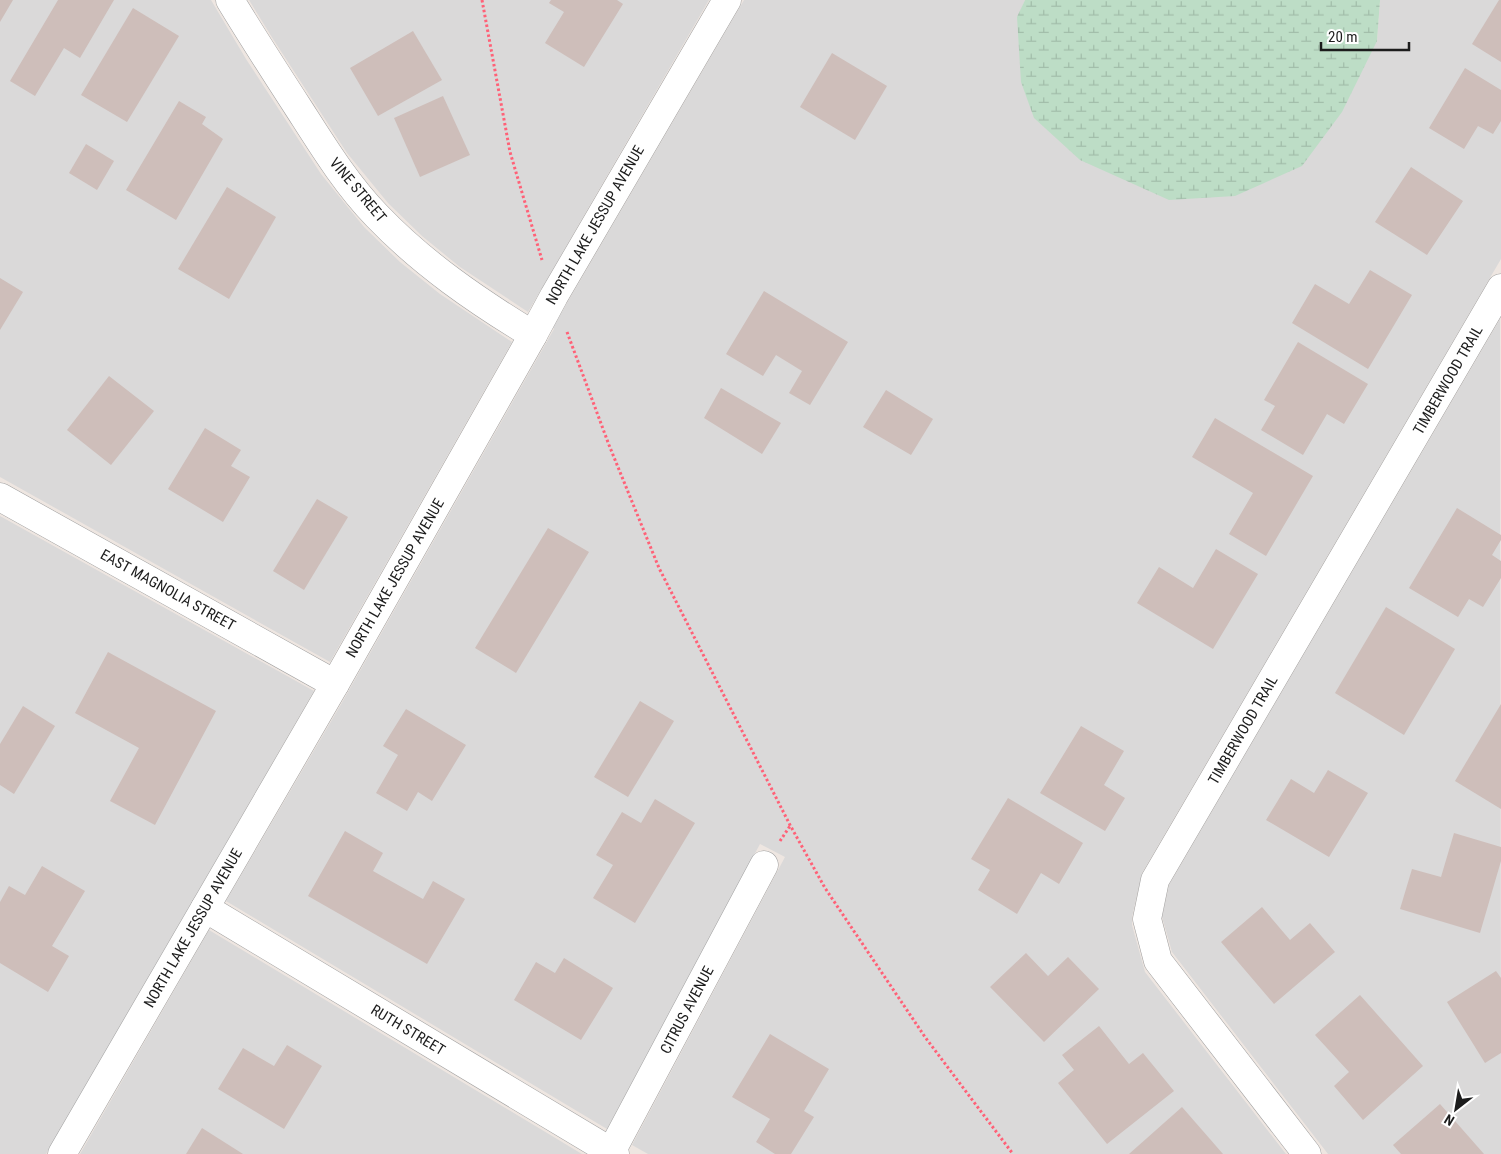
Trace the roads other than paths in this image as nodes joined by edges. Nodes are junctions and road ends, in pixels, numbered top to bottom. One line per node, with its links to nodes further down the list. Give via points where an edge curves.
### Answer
1 (230, 0): 4 (street, VINE STREET, via 334,164 376,215 450,281)
2 (726, 0): 4 (street, NORTH LAKE JESSUP AVENUE)
3 (1499, 295): 11 (street, TIMBERWOOD TRAIL, via 1155,880 1147,919 1158,961)
4 (533, 335): 6 (street, NORTH LAKE JESSUP AVENUE)
5 (0, 497): 6 (street, EAST MAGNOLIA STREET)
6 (335, 684): 8 (street, NORTH LAKE JESSUP AVENUE)
7 (764, 865): 9 (street, CITRUS AVENUE)
8 (205, 908): 9 (street, RUTH STREET); 10 (street, NORTH LAKE JESSUP AVENUE)
9 (612, 1153)
10 (62, 1154)
11 (1307, 1154)

